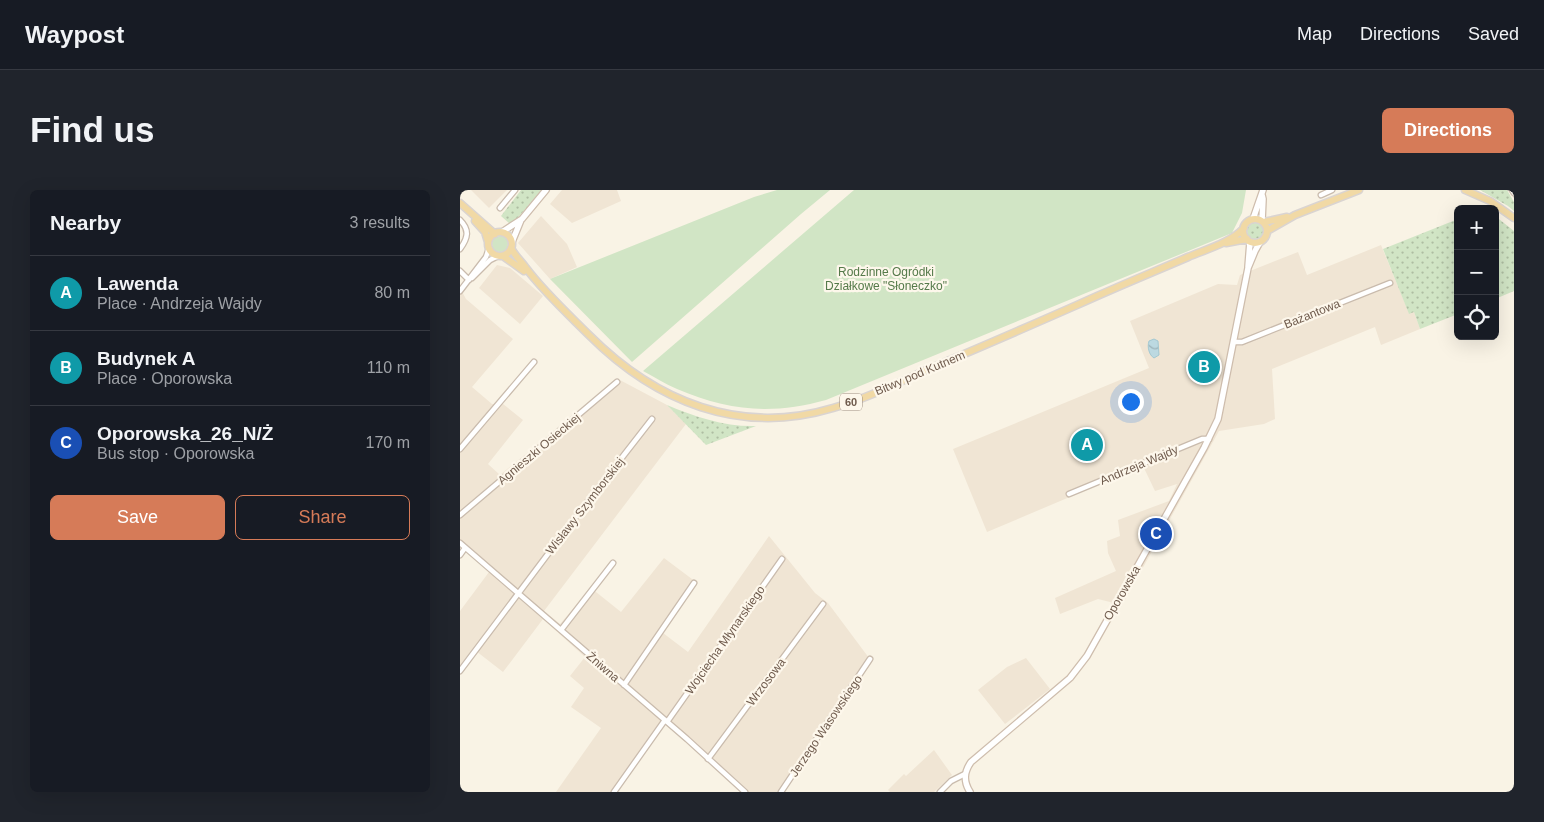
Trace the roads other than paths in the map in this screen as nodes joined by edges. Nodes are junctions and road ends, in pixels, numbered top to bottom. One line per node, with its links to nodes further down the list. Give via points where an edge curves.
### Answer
1 (515, 190): 9 (street)
2 (546, 190): 12 (street)
3 (1332, 190): 7 (street)
4 (1358, 190): 10 (main road)
5 (1464, 190): 13 (main road, via 1490,201)
6 (1262, 192): 14 (street); 16 (street)
7 (1321, 195)
8 (460, 203): 11 (main road, 60)
9 (500, 208)
10 (1295, 215): 16 (main road); 18 (main road)
11 (473, 216): 19 (main road, 60); 23 (main road, 60, via 485,232)
12 (522, 218): 19 (street); 24 (street)
13 (1514, 218)
14 (1253, 219): 16 (main road); 17 (main road, 60)
15 (460, 220): 25 (street, via 468,235)
16 (1263, 222): 18 (main road)
17 (1244, 228): 20 (main road); 22 (main road, Bitwy pod Kutnem / 60)
18 (1267, 231): 21 (main road)
19 (498, 233): 23 (main road); 24 (main road, 60, via 508,235)
20 (1249, 240): 21 (main road, 60); 22 (main road, Bitwy pod Kutnem / 60); 27 (street, Oporowska)
21 (1260, 242): 27 (street, Oporowska)
22 (1220, 244): 29 (main road, Bitwy pod Kutnem / 60, via 853,401 816,412 767,418 708,410 642,380 603,349)
23 (489, 245): 26 (main road, 60, via 492,253); 30 (street, via 486,257)
24 (512, 245): 26 (main road, via 509,252); 29 (main road, Bitwy pod Kutnem / 60, via 514,254)
25 (460, 249)
26 (501, 256): 29 (main road, Bitwy pod Kutnem / 60); 30 (street, via 490,260)
27 (1248, 268): 33 (street, Oporowska)
28 (460, 272): 30 (street)
29 (530, 275)
30 (469, 280): 32 (street)
31 (1390, 283): 33 (street, Bażantowa, via 1242,342)
32 (460, 291)
33 (1234, 342): 37 (street, Oporowska, via 1218,419)
34 (534, 362): 38 (street)
35 (617, 382): 40 (street, Agnieszki Osieckiej)
36 (652, 419): 47 (street, Wisławy Szymborskiej)
37 (1210, 439): 39 (street, Andrzeja Wajdy, via 1202,439); 55 (street, Oporowska, via 1078,668 1060,687 979,754)
38 (460, 449)
39 (1069, 494)
40 (460, 515)
41 (460, 543): 42 (street, Żniwna)
42 (466, 548): 43 (street); 47 (street, Żniwna)
43 (460, 555)
44 (782, 559): 53 (street, Wojciecha Młynarskiego)
45 (613, 563): 49 (street)
46 (694, 583): 52 (street)
47 (518, 593): 49 (street, Żniwna); 51 (street, Wisławy Szymborskiej)
48 (823, 604): 54 (street, Wrzosowa)
49 (561, 630): 52 (street, Żniwna)
50 (870, 659): 58 (street, Jerzego Wasowskiego)
51 (460, 671)
52 (624, 685): 53 (street, Żniwna)
53 (666, 721): 54 (street, Żniwna); 56 (street, Wojciecha Młynarskiego)
54 (708, 759): 57 (street, Żniwna)
55 (965, 774): 59 (street); 60 (street)
56 (614, 792)
57 (745, 792)
58 (781, 792)
59 (940, 792)
60 (970, 792)

